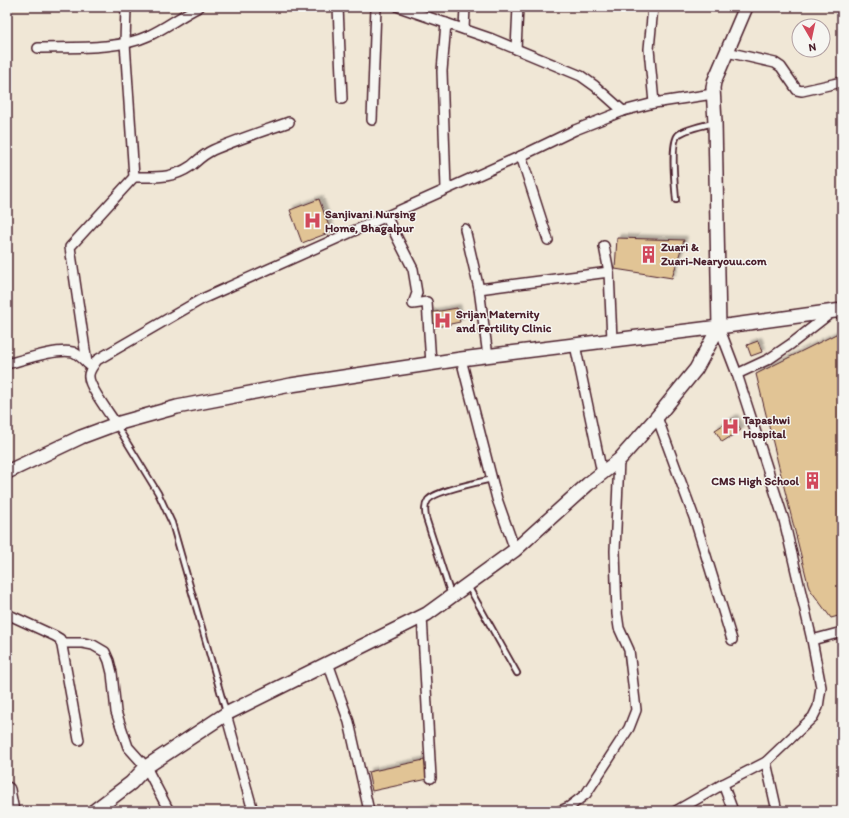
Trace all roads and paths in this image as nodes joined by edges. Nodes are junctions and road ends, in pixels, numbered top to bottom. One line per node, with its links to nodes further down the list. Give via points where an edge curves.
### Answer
1 (126, 7): 12 (street)
2 (199, 7): 12 (street, via 149,36)
3 (338, 7): 18 (street)
4 (376, 7): 21 (street)
5 (399, 7): 10 (street)
6 (465, 7): 11 (street)
7 (518, 7): 14 (street)
8 (653, 7): 19 (street, via 649,50)
9 (746, 7): 15 (street)
10 (446, 23): 11 (street); 26 (street, via 442,62)
11 (464, 29): 14 (street)
12 (125, 43): 13 (street, via 109,46); 25 (street)
13 (38, 48)
14 (516, 49): 20 (street, via 581,76)
15 (727, 52): 16 (street, via 775,63 781,67 797,90); 17 (street, via 714,82)
16 (842, 82)
17 (713, 94): 19 (street); 23 (street)
18 (342, 99)
19 (654, 103): 20 (street)
20 (622, 111): 24 (street)
21 (372, 120)
22 (289, 122): 25 (street, via 204,154 173,175)
23 (715, 122): 27 (lane, via 679,134 676,138); 35 (street)
24 (521, 156): 26 (street); 30 (street)
25 (134, 177): 42 (street, via 70,247)
26 (446, 189): 28 (street)
27 (676, 200)
28 (386, 216): 41 (street, via 413,270 417,293 413,304 427,302); 42 (street, via 202,299)
29 (465, 229): 33 (street)
30 (548, 240)
31 (604, 246): 32 (street)
32 (609, 272): 33 (street); 36 (street)
33 (479, 289): 38 (street)
34 (837, 311): 35 (street); 43 (street, via 792,344)
35 (719, 327): 36 (street); 43 (street); 44 (street, via 696,369)
36 (612, 340): 37 (street)
37 (575, 345): 38 (street); 48 (street)
38 (488, 356): 39 (street)
39 (461, 359): 41 (street); 49 (street)
40 (7, 364): 42 (street, via 65,351 74,352)
41 (431, 364): 45 (street, via 283,387 177,407)
42 (90, 365): 45 (street, via 89,378 92,386)
43 (737, 374): 57 (street, via 784,520)
44 (657, 417): 46 (street); 56 (street, via 695,520)
45 (116, 424): 47 (street); 61 (lane, via 158,493 172,523)
46 (619, 460): 48 (street); 73 (street, via 615,551 616,614 629,650 636,710 630,728 586,794)
47 (7, 472)
48 (602, 473): 50 (street)
49 (492, 479): 50 (street); 52 (lane, via 437,494 428,500 425,507 426,518)
50 (515, 550): 51 (street)
51 (467, 585): 52 (street); 60 (lane)
52 (451, 596): 54 (street)
53 (7, 614): 58 (street, via 55,636)
54 (422, 616): 59 (street); 65 (street)
55 (842, 632): 57 (street)
56 (732, 640)
57 (812, 640): 63 (street, via 821,687 818,707 813,717)
58 (61, 642): 62 (street); 64 (street, via 93,645 105,652 112,673 116,712 128,747)
59 (328, 663): 61 (street); 72 (street, via 349,722)
60 (517, 673)
61 (226, 714): 64 (street); 71 (street)
62 (79, 740)
63 (766, 762): 66 (street); 76 (street)
64 (146, 767): 69 (street, via 131,783); 70 (street)
65 (431, 778)
66 (723, 784): 74 (street); 75 (street)
67 (7, 790): 68 (main road)
68 (11, 811)
69 (94, 811)
70 (169, 811)
71 (253, 811)
72 (370, 811)
73 (560, 811)
74 (676, 811)
75 (733, 811)
76 (777, 811)

